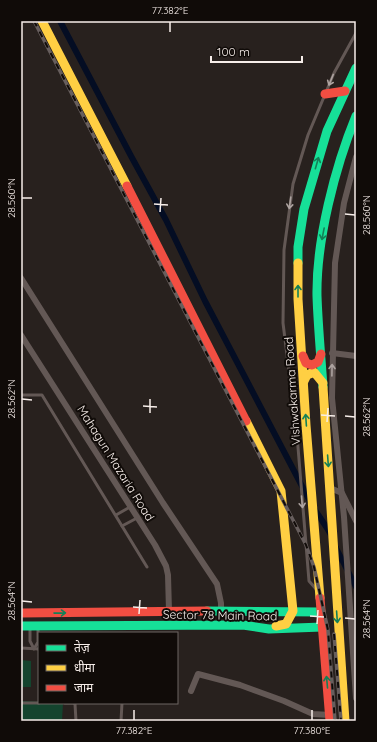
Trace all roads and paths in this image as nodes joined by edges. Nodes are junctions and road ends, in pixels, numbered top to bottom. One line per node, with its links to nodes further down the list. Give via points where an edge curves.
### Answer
1 (42, 21): 29 (main road, via 281,491)
2 (356, 33): 5 (lane, one-way to 5)
3 (356, 68): 4 (main road, Vishwakarma Road)
4 (345, 91): 5 (main road); 12 (main road, Vishwakarma Road, one-way to 4, via 298,247 304,209 327,131)
5 (325, 94): 25 (lane, one-way to 25, via 292,184 284,250 283,323 297,435 309,581)
6 (356, 116): 10 (main road, one-way to 10, via 332,189 320,248 318,295)
7 (356, 157): 11 (street, via 344,203 335,262)
8 (21, 278): 28 (street, via 217,584)
9 (21, 335): 19 (street, Mahagun Mazaria Road)
10 (321, 353): 12 (main road, via 318,362 312,365 306,363); 15 (main road)
11 (332, 353): 13 (street); 18 (street, one-way to 11, via 332,398)
12 (302, 355): 14 (main road, Vishwakarma Road)
13 (356, 356)
14 (304, 381): 15 (main road, via 307,375 314,372); 25 (main road, Vishwakarma Road, one-way to 14)
15 (323, 383): 17 (main road, one-way to 17)
16 (21, 395): 20 (lane, via 42,395)
17 (330, 488): 18 (street); 49 (main road, one-way to 49)
18 (342, 493): 22 (street); 41 (street)
19 (130, 507): 20 (lane); 21 (street, Mahagun Mazaria Road)
20 (116, 515): 23 (lane)
21 (137, 518): 23 (lane); 26 (street, Mahagun Mazaria Road, via 166,566 170,583)
22 (356, 521)
23 (122, 526): 24 (lane)
24 (148, 567)
25 (320, 592): 30 (main road, Vishwakarma Road)
26 (169, 611): 27 (main road, Sector 78 Main Road); 28 (main road, Sector 78 Main Road)
27 (80, 612): 31 (main road, Sector 78 Main Road, one-way to 27); 33 (main road, via 74,617 73,623)
28 (221, 612): 29 (main road, Sector 78 Main Road)
29 (293, 612): 30 (main road, Sector 78 Main Road); 35 (main road, via 286,624)
30 (321, 612): 34 (main road, Vishwakarma Road)
31 (21, 613)
32 (30, 626): 33 (main road, Sector 78 Main Road); 38 (lane, via 30,641); 38 (lane, via 38,642)
33 (80, 626): 36 (main road, Sector 78 Main Road)
34 (322, 627): 35 (main road, Sector 78 Main Road); 46 (main road, Vishwakarma Road, one-way to 34)
35 (269, 629): 36 (main road, Sector 78 Main Road, via 243,626)
36 (123, 630)
37 (21, 648): 38 (lane)
38 (34, 649): 39 (lane)
39 (38, 649)
40 (191, 691): 46 (street, via 198,674 240,685 313,714)
41 (356, 698)
42 (38, 702): 43 (lane)
43 (21, 703)
44 (75, 704): 47 (lane)
45 (122, 704): 48 (lane)
46 (330, 718)
47 (76, 721)
48 (121, 721)
49 (345, 721)

